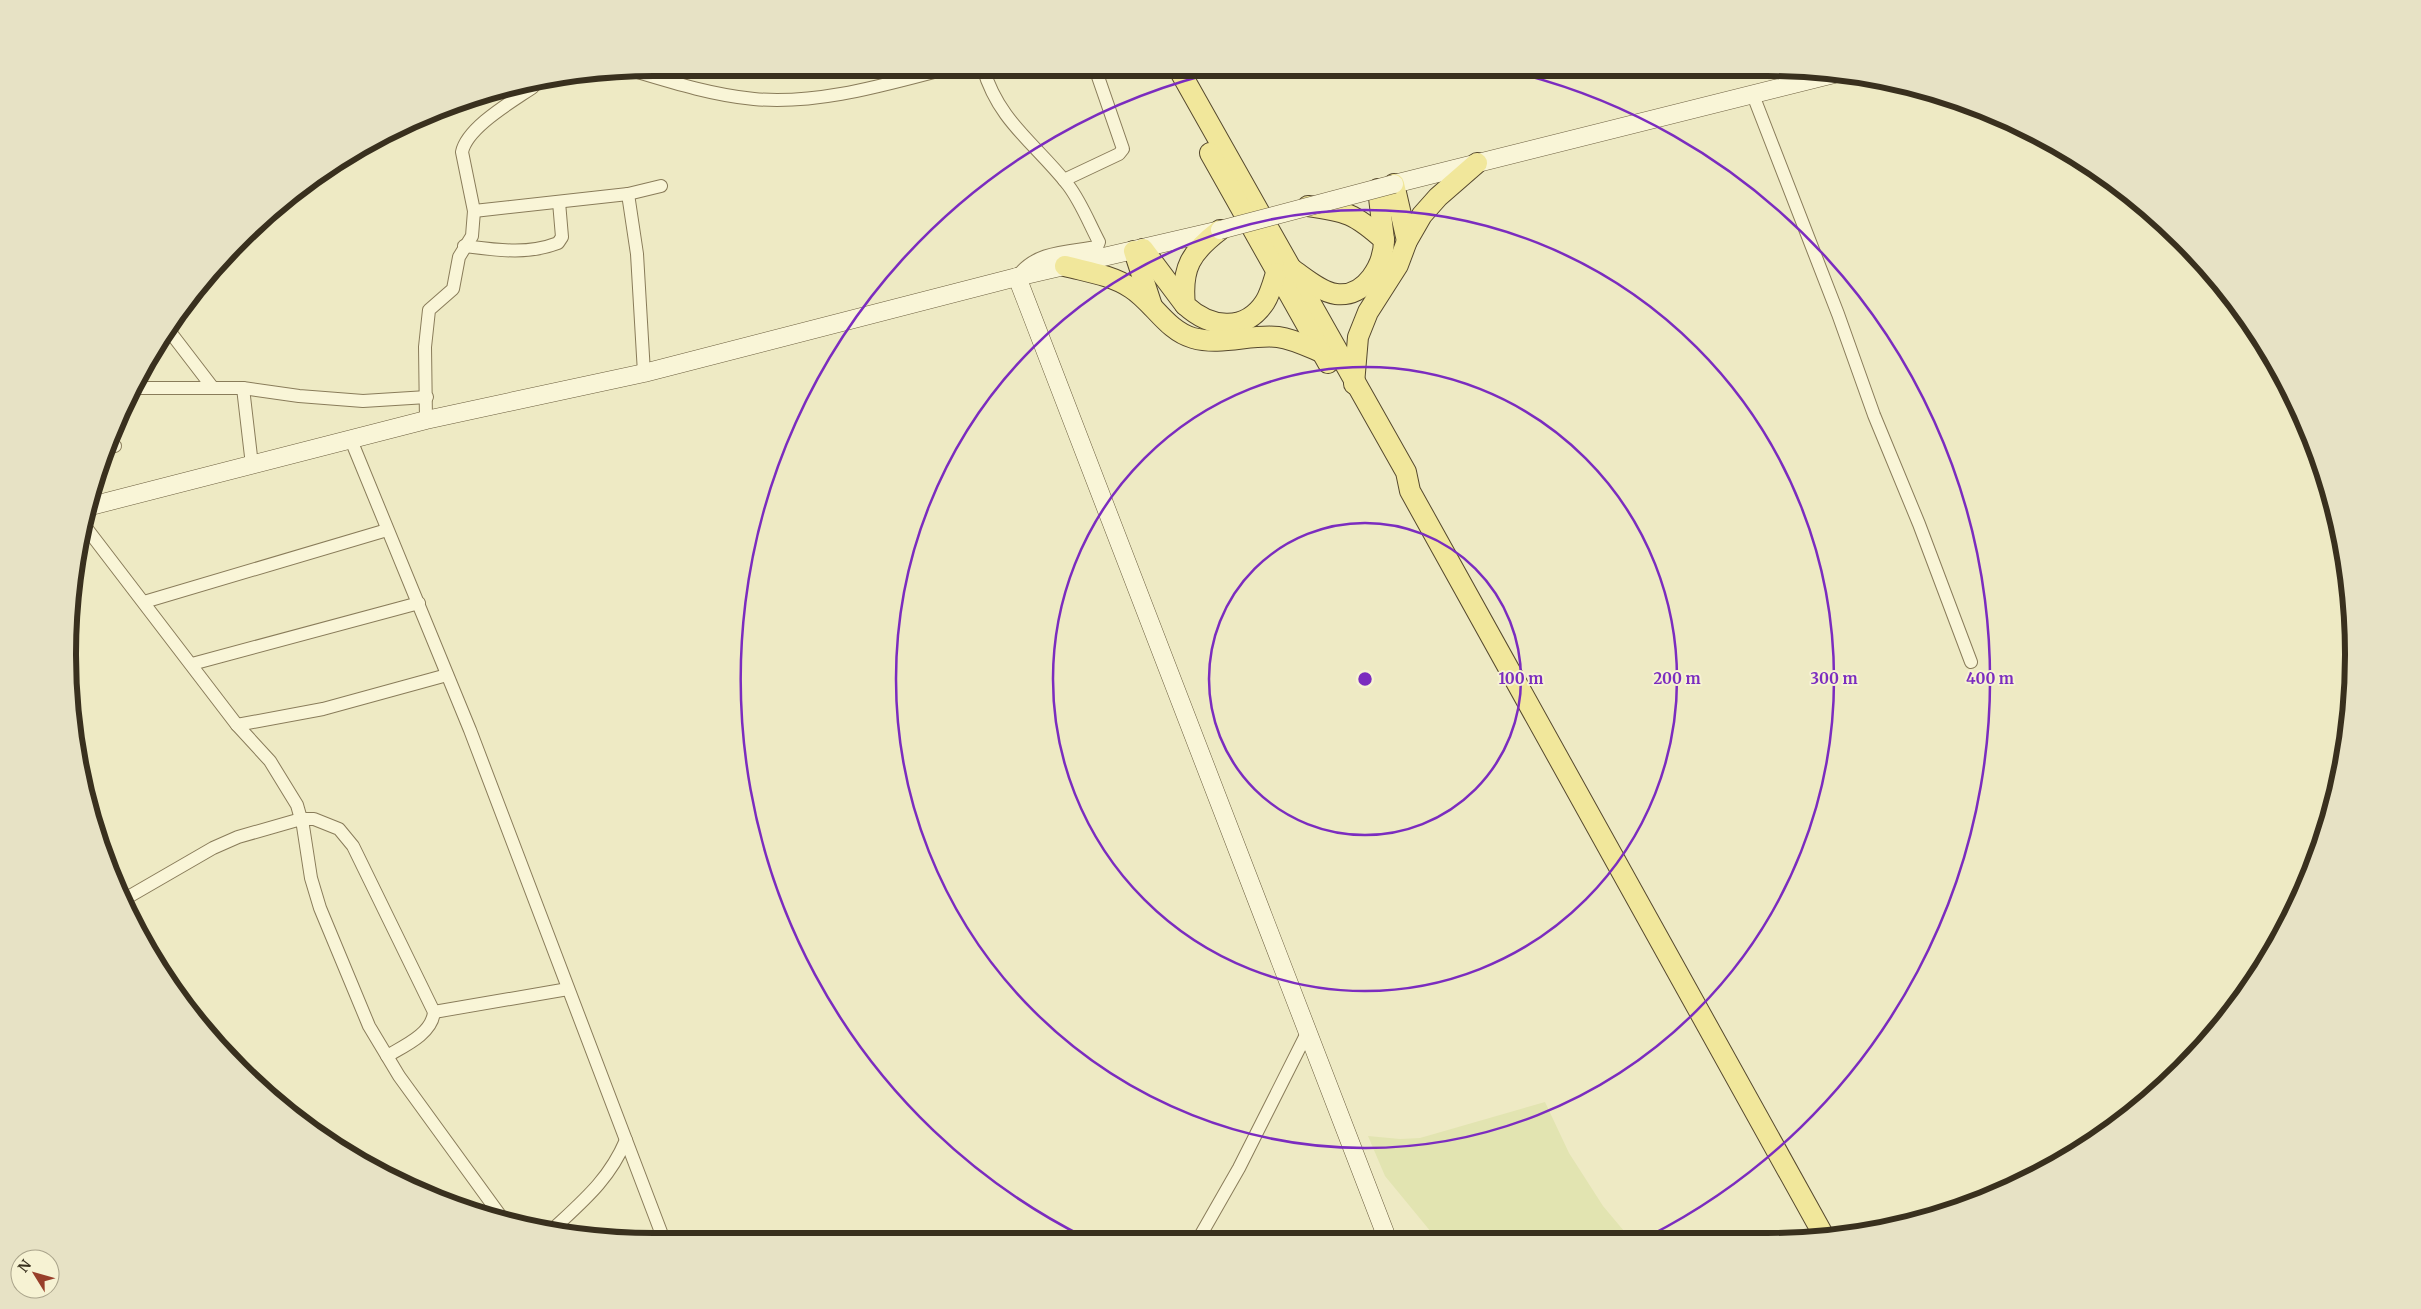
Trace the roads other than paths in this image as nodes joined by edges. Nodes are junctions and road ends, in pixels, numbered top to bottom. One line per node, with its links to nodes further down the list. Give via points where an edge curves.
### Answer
1 (652, 76): 2 (street, via 702,90 755,99 807,98 881,86)
2 (919, 76)
3 (986, 76): 11 (street, via 1003,112)
4 (1098, 76): 11 (street, via 1123,149 1119,154)
5 (1168, 76): 24 (main road)
6 (1182, 76): 24 (main road)
7 (1817, 78): 9 (street)
8 (530, 90): 17 (street, via 496,114 464,143 462,152)
9 (1753, 94): 10 (street); 45 (street, via 1874,415)
10 (1477, 163): 13 (street); 20 (main road, via 1438,197 1422,215)
11 (1064, 180): 25 (street, via 1099,246 1036,260 1025,266)
12 (661, 186): 14 (street)
13 (1386, 187): 16 (street, bridge); 19 (main road); 20 (main road)
14 (628, 194): 15 (street); 30 (street, via 637,254)
15 (559, 202): 17 (street); 21 (street, via 562,237 558,243 547,248 516,252)
16 (1308, 206): 18 (street, bridge); 19 (main road, via 1341,210 1362,220)
17 (474, 211): 21 (street, via 472,236)
18 (1220, 230): 22 (street); 26 (main road, via 1200,246 1189,262 1183,283)
19 (1384, 240): 24 (main road, via 1380,263 1367,283 1350,293 1336,294)
20 (1407, 241): 31 (main road, via 1398,265 1368,312 1358,337)
21 (464, 246): 35 (street, via 458,257 453,289 429,310 425,347)
22 (1138, 250): 23 (street); 26 (main road); 27 (main road)
23 (1065, 266): 25 (street); 27 (main road, via 1108,277 1131,288)
24 (1283, 271): 26 (main road, via 1265,302 1252,316 1233,325 1216,324 1197,316); 29 (main road); 31 (main road)
25 (1017, 277): 30 (street); 53 (street)
26 (1185, 305)
27 (1152, 306): 29 (main road, via 1173,327 1193,338 1228,341 1277,337)
28 (172, 336): 33 (street)
29 (1321, 352): 39 (main road, via 1394,480)
30 (644, 373): 36 (street)
31 (1354, 384): 39 (main road, via 1406,472)
32 (142, 388): 33 (street)
33 (213, 388): 34 (street)
34 (243, 388): 35 (street, via 363,401); 38 (street)
35 (426, 397): 36 (street)
36 (426, 420): 37 (street)
37 (351, 440): 38 (street); 41 (street)
38 (252, 465): 40 (street)
39 (1410, 491): 58 (main road)
40 (96, 505)
41 (387, 530): 43 (street); 44 (street)
42 (89, 532): 43 (street)
43 (144, 602): 46 (street)
44 (420, 603): 46 (street); 47 (street)
45 (1972, 662)
46 (192, 664): 48 (street)
47 (448, 674): 48 (street, via 330,708); 51 (street)
48 (237, 725): 49 (street, via 270,761 297,805)
49 (301, 819): 50 (street, via 238,837 213,848); 52 (street, via 328,823 346,835); 54 (street, via 311,878 320,908 358,1003)
50 (130, 896)
51 (568, 989): 52 (street); 55 (street)
52 (434, 1012): 54 (street, via 426,1030)
53 (1308, 1031): 60 (street, via 1239,1168); 61 (street)
54 (387, 1056): 56 (street)
55 (626, 1140): 57 (street, via 609,1173); 59 (street)
56 (497, 1210)
57 (558, 1225)
58 (1821, 1230)
59 (661, 1233)
60 (1202, 1233)
61 (1386, 1233)

